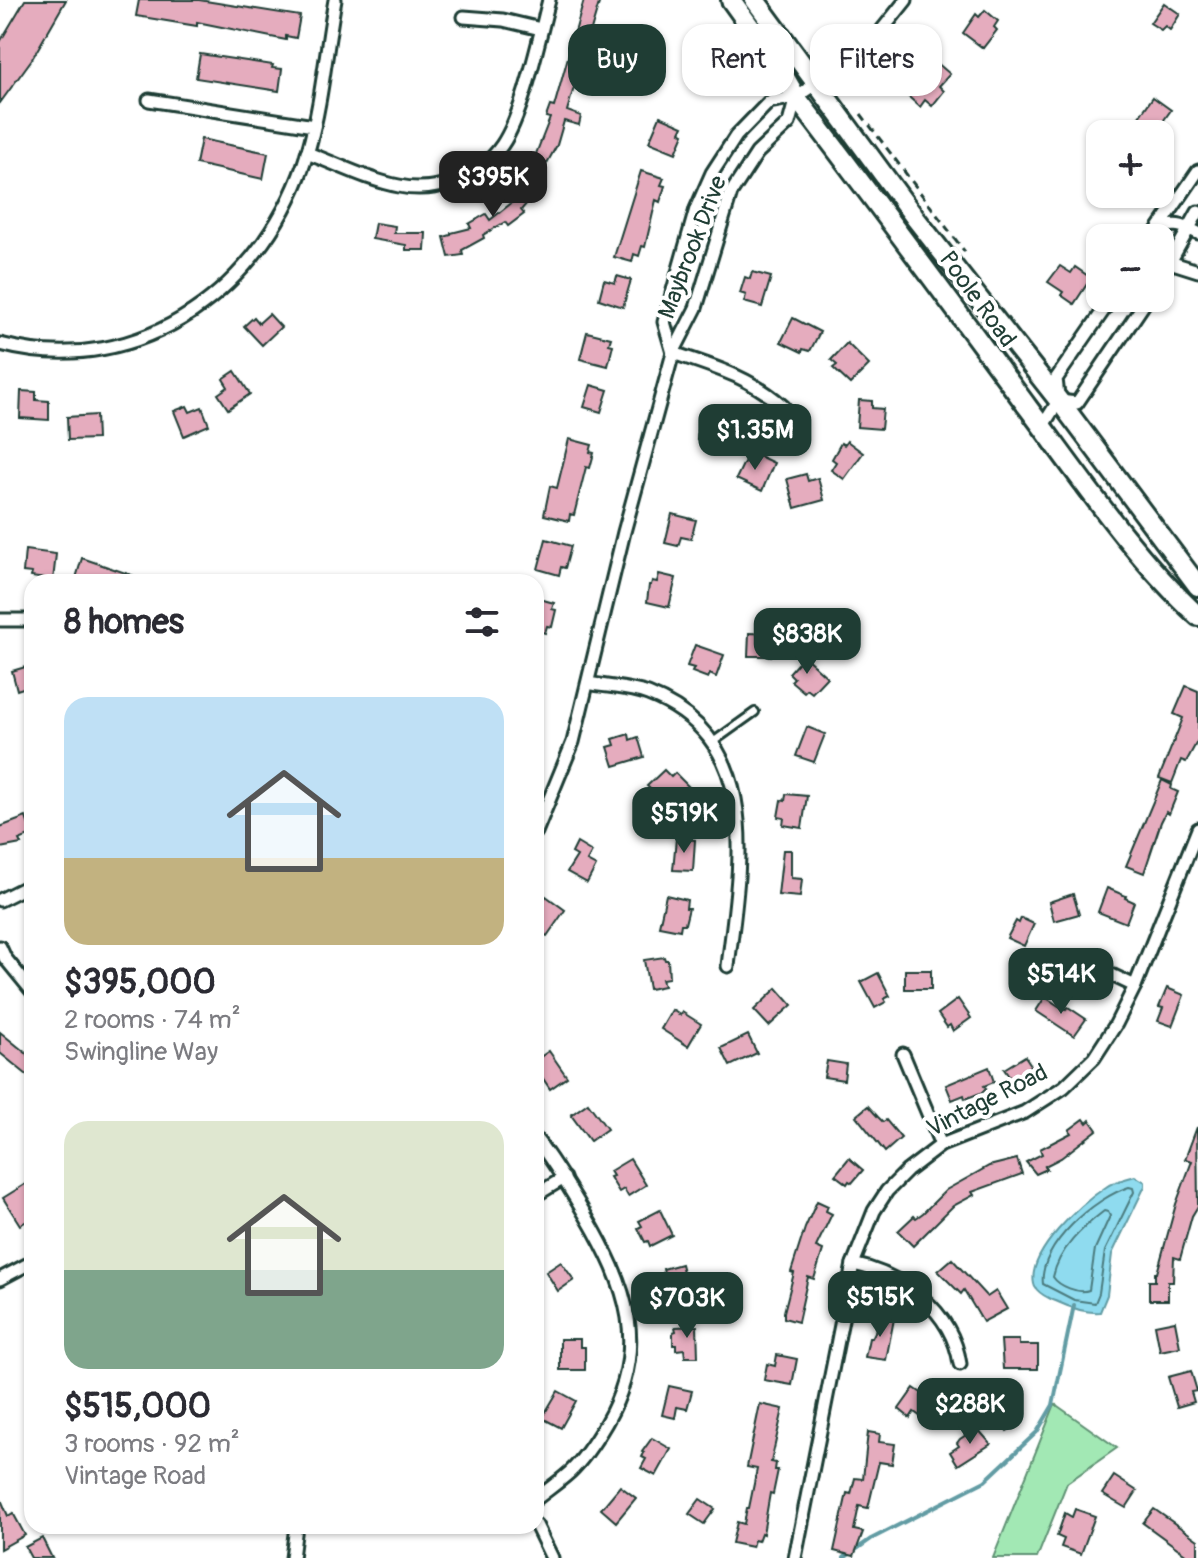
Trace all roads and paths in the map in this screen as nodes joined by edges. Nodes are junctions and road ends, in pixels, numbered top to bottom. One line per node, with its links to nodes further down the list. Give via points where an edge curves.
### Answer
1 (335, 0): 15 (street)
2 (549, 0): 8 (street)
3 (731, 0): 12 (main road, Poole Road)
4 (755, 0): 9 (main road, Poole Road)
5 (906, 0): 7 (street)
6 (464, 17): 8 (street)
7 (887, 24)
8 (541, 29): 16 (street, via 509,134 494,155 461,179 434,187 402,187)
9 (810, 74)
10 (810, 86): 12 (street)
11 (826, 96): 30 (main road, Poole Road)
12 (796, 97): 29 (street, Maybrook Drive, via 789,123 757,153 731,193 696,308); 29 (street, Maybrook Drive, via 769,102 736,136 712,173 696,209 664,322); 32 (main road, Poole Road)
13 (149, 100): 15 (street)
14 (859, 111): 23 (path)
15 (314, 126): 16 (street)
16 (307, 153): 28 (street, via 261,248 241,273 199,308 152,334 107,347 60,353)
17 (1198, 171): 19 (street)
18 (1198, 212): 21 (street)
19 (1162, 224)
20 (1174, 224): 21 (street)
21 (1194, 231): 22 (street)
22 (1174, 252)
23 (973, 263)
24 (1174, 264): 25 (street)
25 (1198, 271)
26 (1102, 312): 30 (street, via 1056,379)
27 (1139, 312): 30 (street, via 1077,403)
28 (0, 344)
29 (673, 353): 31 (street, via 739,375); 37 (street, Maybrook Drive)
30 (1059, 400): 32 (street); 33 (main road, Poole Road)
31 (784, 407)
32 (1042, 427): 34 (main road, Poole Road, via 1127,538)
33 (1198, 586)
34 (1198, 616)
35 (0, 620): 36 (street)
36 (24, 620)
37 (588, 683): 39 (street, via 645,693 676,707); 40 (street, Maybrook Drive, via 573,742)
38 (755, 712): 39 (lane)
39 (713, 742): 46 (street, via 734,791 741,837)
40 (544, 813)
41 (1198, 829): 48 (street, Vintage Road)
42 (24, 888): 43 (street)
43 (0, 900)
44 (0, 947): 47 (street)
45 (1084, 962): 48 (street)
46 (728, 966)
47 (24, 981)
48 (1135, 986): 50 (street, Vintage Road, via 1094,1058 1064,1087 1006,1121)
49 (903, 1054): 50 (street)
50 (941, 1145): 54 (street, Vintage Road, via 887,1191)
51 (544, 1150): 52 (street)
52 (564, 1178): 53 (street); 58 (street, via 612,1262 630,1342 627,1376 617,1404 571,1471)
53 (544, 1190)
54 (853, 1264): 57 (street, via 905,1282 931,1306 957,1346); 63 (street, Vintage Road)
55 (24, 1266): 56 (street)
56 (0, 1279)
57 (960, 1364)
58 (544, 1493)
59 (295, 1534): 61 (street)
60 (540, 1534): 62 (street)
61 (292, 1558)
62 (552, 1558)
63 (795, 1558)

